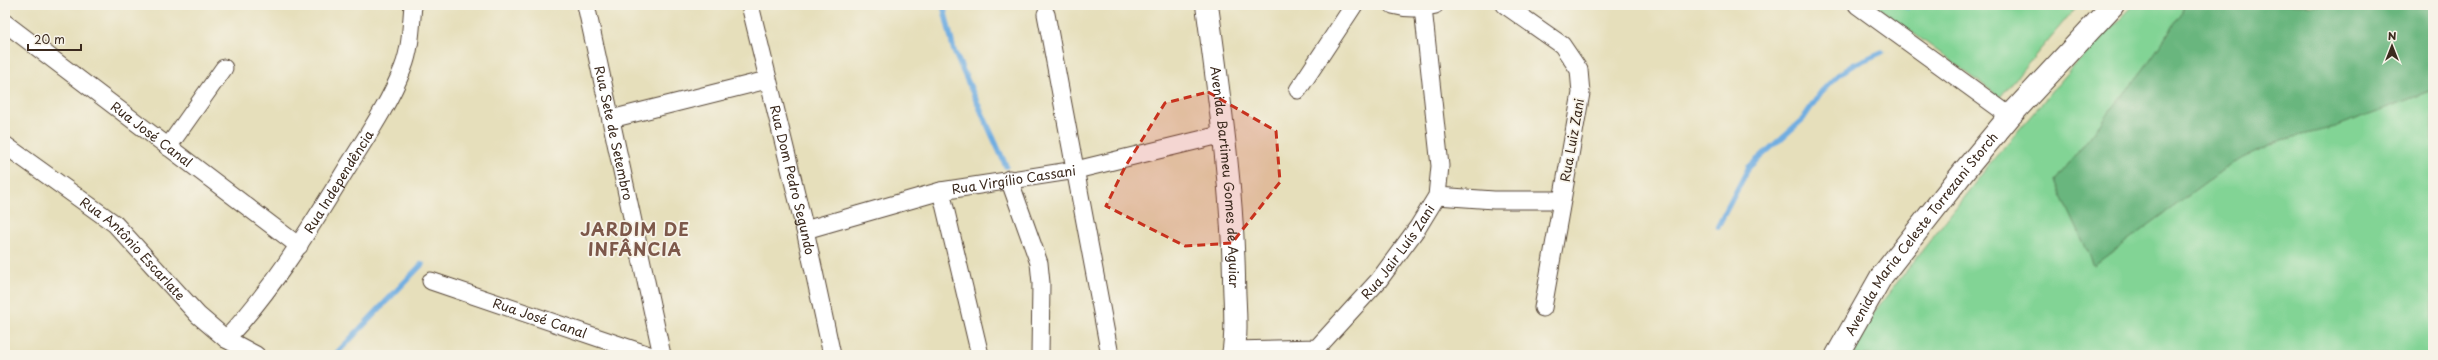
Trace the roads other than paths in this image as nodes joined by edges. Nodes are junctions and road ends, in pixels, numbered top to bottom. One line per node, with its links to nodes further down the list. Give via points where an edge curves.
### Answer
1 (413, 5): 27 (street, Rua Independência, via 404,66 390,99)
2 (586, 5): 17 (street, Rua Sete de Setembro)
3 (750, 5): 14 (street, Rua Dom Pedro Segundo)
4 (1207, 5): 18 (main road, Avenida Bartimeu Gomes de Aguiar)
5 (1354, 5): 15 (street)
6 (1393, 5): 10 (street, via 1402,8)
7 (1505, 5): 25 (street, Rua Luiz Zani, via 1562,45 1579,70 1581,93)
8 (1857, 5): 16 (street)
9 (2113, 5): 16 (main road, Avenida Maria Celeste Torrezani Storch)
10 (1429, 7): 24 (street, Rua Jair Luís Zani, via 1440,166)
11 (1046, 14): 21 (street)
12 (5, 23): 20 (street, Rua José Canal)
13 (224, 68): 20 (street)
14 (767, 80): 17 (street); 26 (street, Rua Dom Pedro Segundo)
15 (1298, 90)
16 (2010, 116): 40 (main road, Avenida Maria Celeste Torrezani Storch, via 1881,277)
17 (611, 119): 35 (street, Rua Sete de Setembro)
18 (1224, 134): 21 (street, Rua Virgílio Cassani); 31 (main road, Avenida Bartimeu Gomes de Aguiar, via 1233,242)
19 (5, 145): 30 (street, Rua Antônio Escarlate, via 115,224 198,315)
20 (168, 147): 27 (street, Rua José Canal)
21 (1076, 170): 22 (street, Rua Virgílio Cassani); 39 (street)
22 (1009, 179): 23 (street, Rua Virgílio Cassani); 38 (street, via 1039,263)
23 (941, 191): 26 (street, Rua Virgílio Cassani); 37 (street)
24 (1437, 196): 25 (street, via 1494,200); 32 (street, Rua Jair Luís Zani, via 1418,227 1378,280)
25 (1562, 200): 29 (street, Rua Luiz Zani)
26 (805, 230): 36 (street, Rua Dom Pedro Segundo)
27 (299, 246): 30 (street, Rua Independência, via 252,311)
28 (431, 281): 34 (street, Rua José Canal)
29 (1543, 308)
30 (226, 338): 33 (street, Rua Antônio Escarlate)
31 (1233, 352): 32 (street, Rua Jair Luís Zani)
32 (1318, 352)
33 (256, 355)
34 (649, 355)
35 (662, 355)
36 (832, 355)
37 (980, 355)
38 (1040, 355)
39 (1110, 355)
40 (1837, 355)

